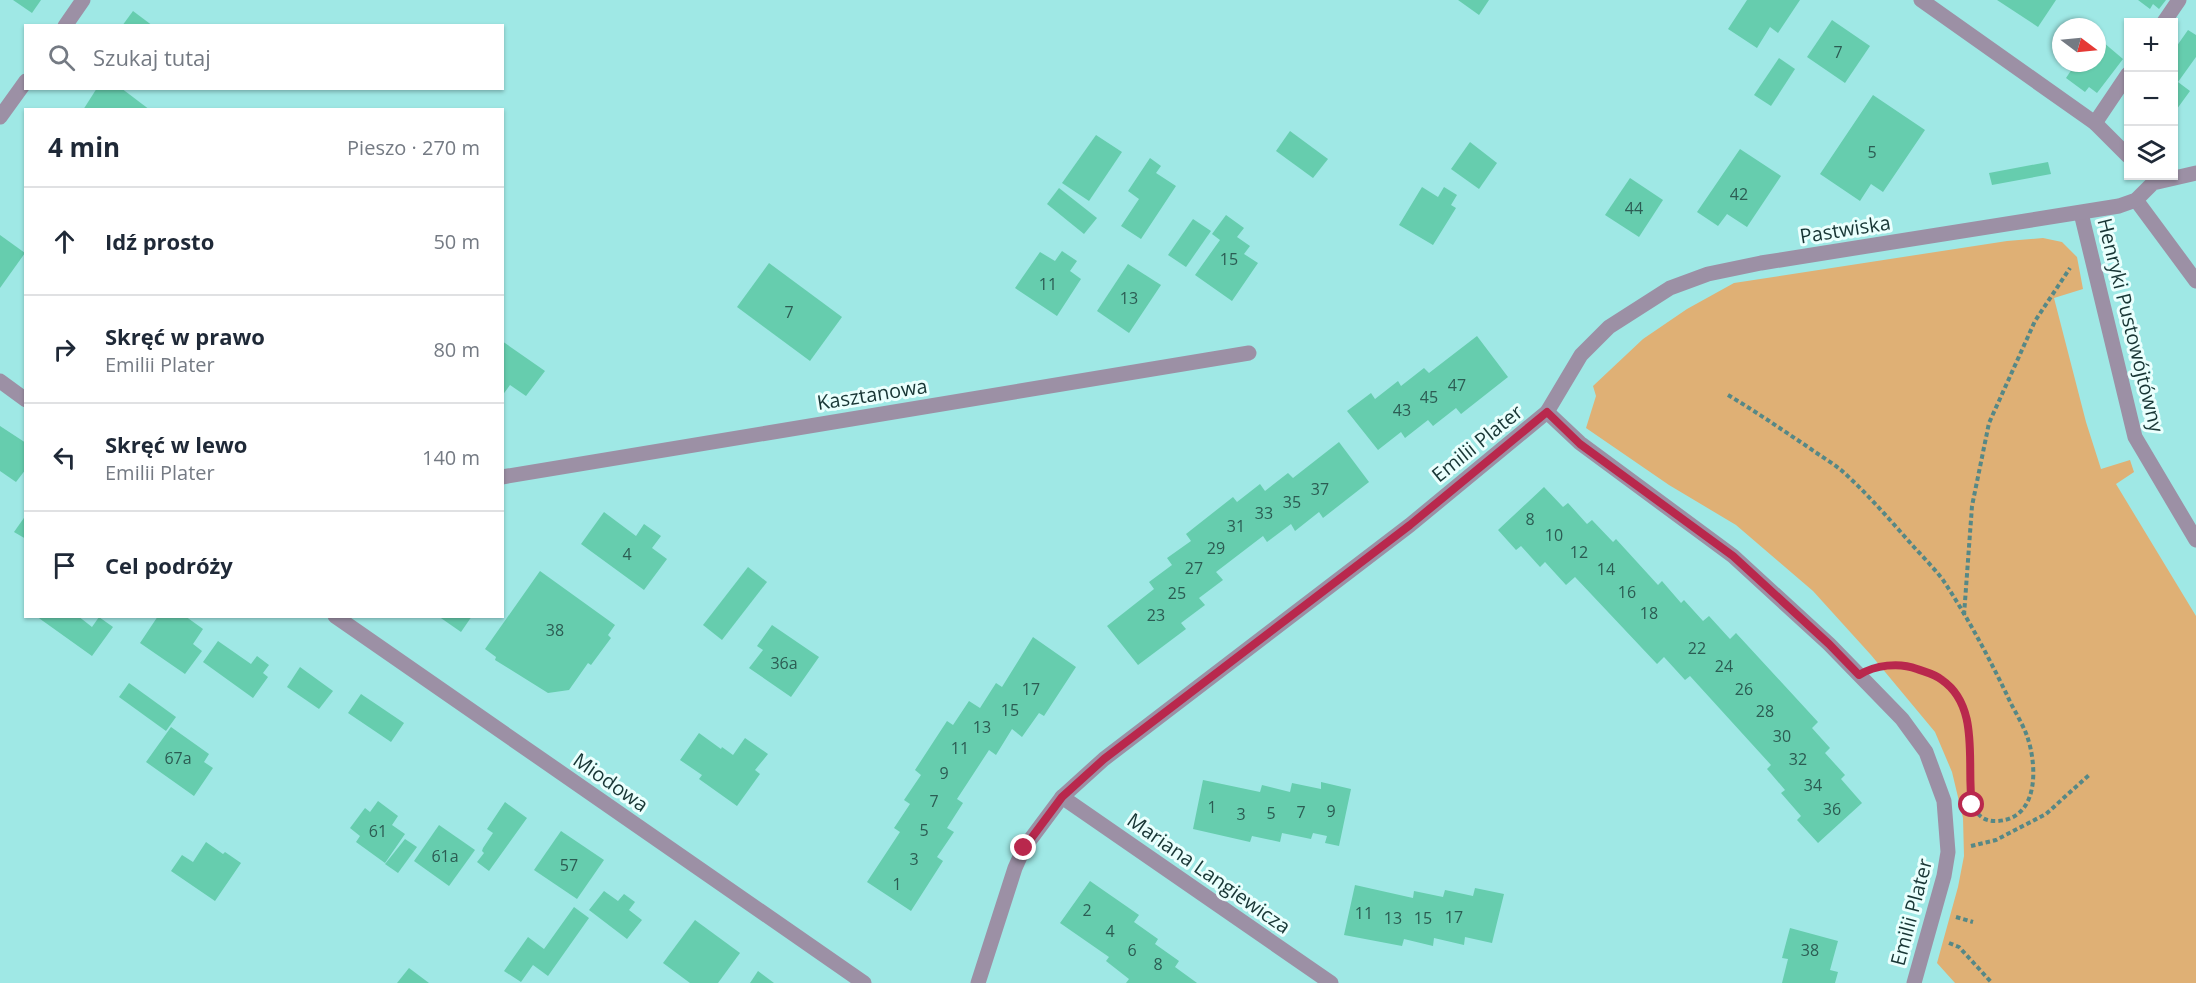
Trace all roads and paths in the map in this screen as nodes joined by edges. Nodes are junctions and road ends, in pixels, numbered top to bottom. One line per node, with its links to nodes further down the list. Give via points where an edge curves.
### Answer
1 (83, 0): 5 (street)
2 (1921, 0): 9 (street)
3 (2179, 0): 4 (street)
4 (2167, 18)
5 (66, 24)
6 (2124, 80): 9 (street)
7 (24, 84): 8 (street)
8 (0, 117)
9 (2095, 123): 10 (street)
10 (2124, 152)
11 (2196, 174): 12 (street, Pastwiska)
12 (2178, 176)
13 (2149, 180): 14 (street, Pastwiska)
14 (2136, 200): 15 (street, Pastwiska); 17 (street)
15 (2081, 213): 16 (street, Henryki Pustowójtówny); 22 (street, Pastwiska, via 1708,273 1670,288 1609,327 1581,355)
16 (2093, 258): 24 (street, Henryki Pustowójtówny, via 2135,437); 25 (path, via 2072,265 2038,315 1989,423 1972,506)
17 (2196, 281)
18 (1249, 353): 23 (street, Kasztanowa)
19 (0, 381): 21 (street)
20 (1728, 395): 25 (path, via 1840,469 1942,579)
21 (24, 399)
22 (1547, 412): 27 (street, Emilii Plater, via 1580,444 1733,556); 29 (street, Emilii Plater, via 1410,525 1104,759)
23 (504, 477)
24 (2196, 540)
25 (1964, 616): 27 (path, via 2027,737 2034,779 2031,796 2024,809 2009,819 1983,818 1972,805 1966,714 1958,696 1942,680 1909,666 1885,666)
26 (338, 618): 32 (street, Miodowa)
27 (1859, 675): 30 (street, Emilii Plater, via 1902,719 1926,752 1944,801)
28 (2089, 775): 30 (path, via 2046,814 1996,840)
29 (1062, 797): 33 (street, Emilii Plater, via 1024,848); 34 (street, Mariana Langiewicza)
30 (1948, 852): 31 (street, Emilii Plater)
31 (1928, 936): 35 (street, Emilii Plater); 36 (path, via 1959,947)
32 (864, 983)
33 (978, 983)
34 (1331, 983)
35 (1914, 983)
36 (1992, 983)

